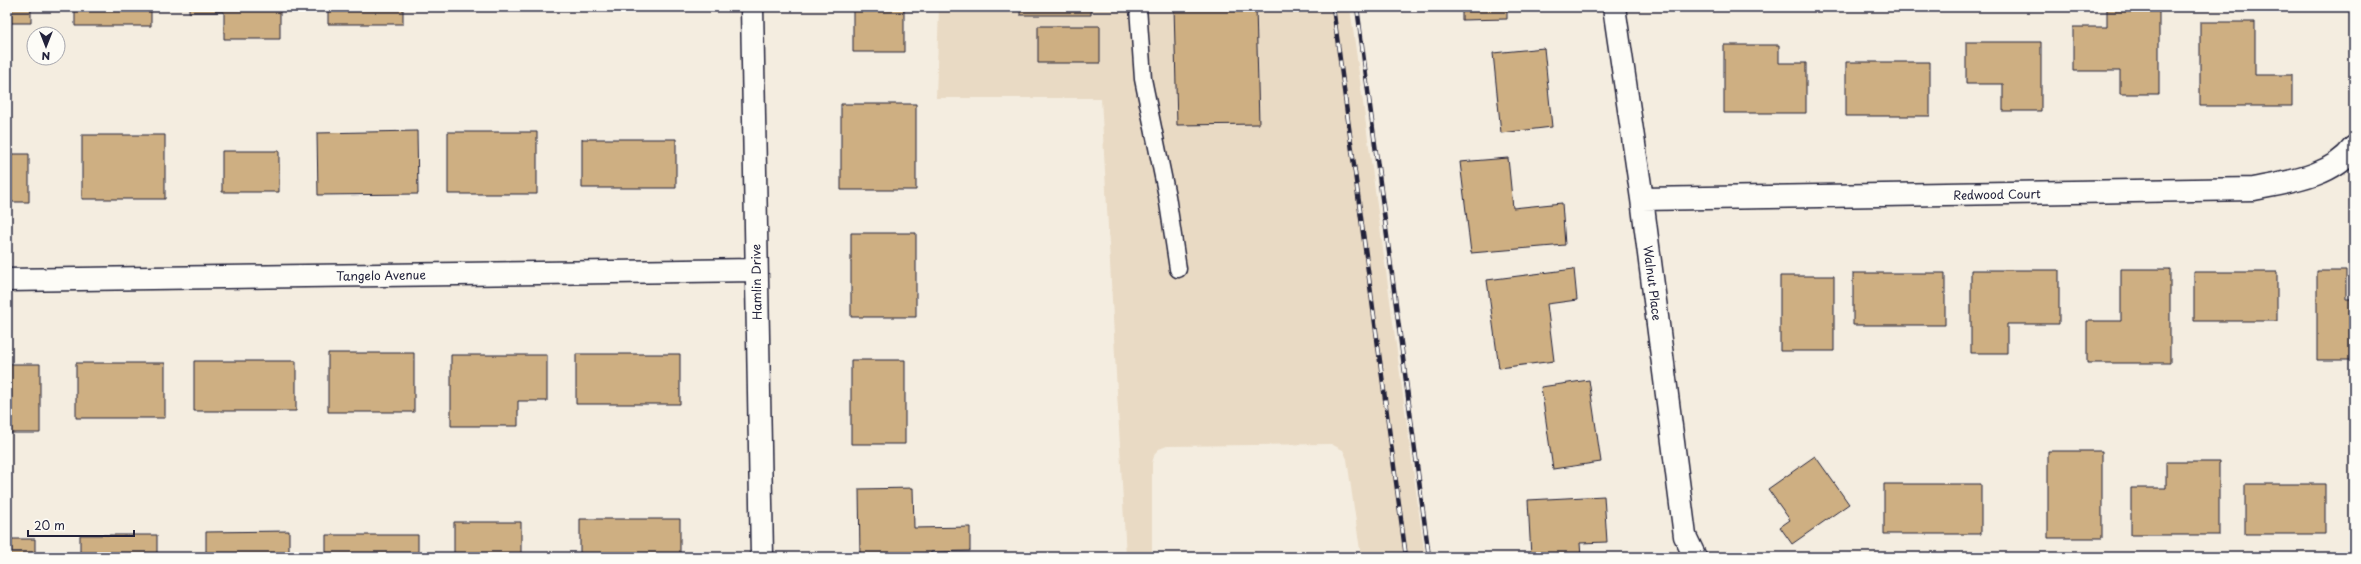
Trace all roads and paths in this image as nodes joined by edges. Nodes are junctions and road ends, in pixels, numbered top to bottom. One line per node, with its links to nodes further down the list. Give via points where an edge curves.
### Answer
1 (752, 7): 7 (street, Hamlin Drive)
2 (1138, 7): 6 (lane, via 1143,78 1167,196)
3 (1614, 7): 5 (street, Walnut Place)
4 (2350, 152): 5 (street, Redwood Court, via 2308,178 2254,189)
5 (1642, 199): 10 (street, Walnut Place, via 1685,536)
6 (1178, 269)
7 (756, 270): 8 (street, Tangelo Avenue); 9 (street, Hamlin Drive)
8 (7, 280)
9 (762, 557)
10 (1695, 557)

